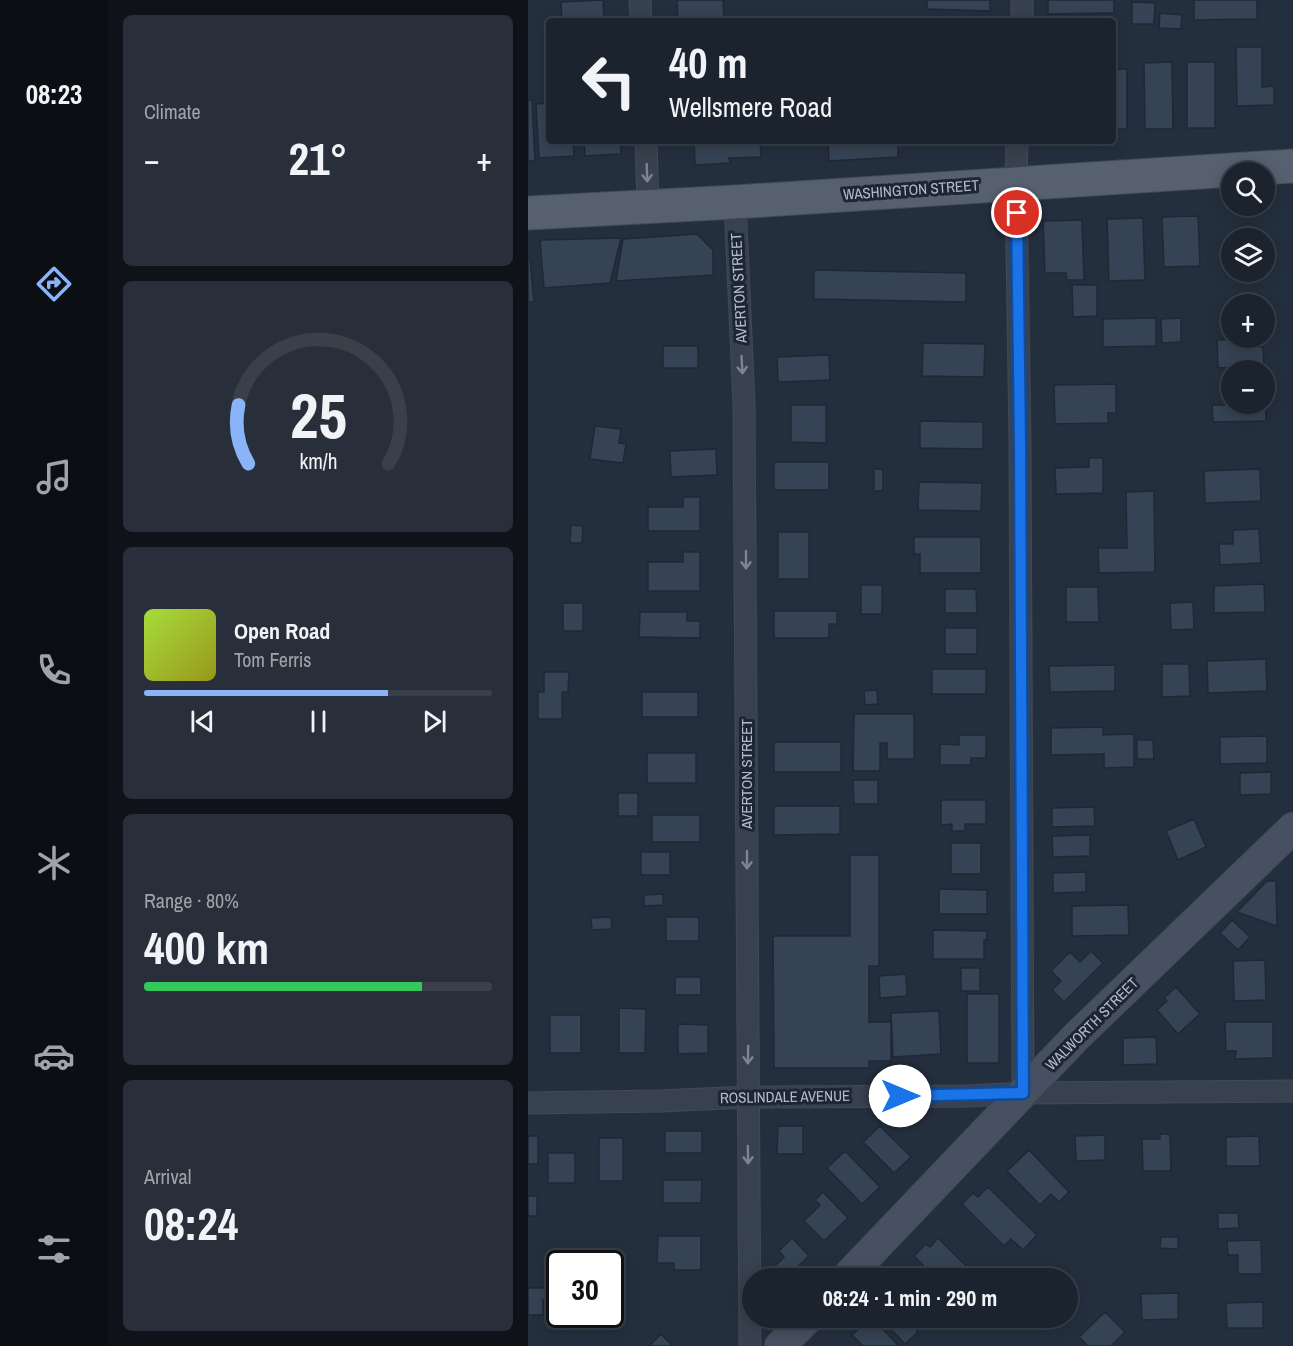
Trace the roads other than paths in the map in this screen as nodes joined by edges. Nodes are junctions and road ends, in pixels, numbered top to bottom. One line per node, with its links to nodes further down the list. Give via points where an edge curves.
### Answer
1 (640, 0): 3 (street)
2 (1022, 0): 4 (street)
3 (641, 18)
4 (1022, 18)
5 (646, 144): 10 (street, one-way to 10)
6 (1017, 144): 8 (street)
7 (1293, 166): 8 (main road, WASHINGTON STREET)
8 (1016, 183): 9 (main road, WASHINGTON STREET); 14 (street)
9 (735, 202): 10 (main road, WASHINGTON STREET); 15 (street, AVERTON STREET, one-way to 15, via 744,404)
10 (648, 205): 11 (main road, WASHINGTON STREET)
11 (528, 213)
12 (1293, 828): 14 (street, WALWORTH STREET)
13 (1293, 1091): 14 (street, ROSLINDALE AVENUE)
14 (1023, 1093): 15 (street, ROSLINDALE AVENUE); 17 (street, WALWORTH STREET)
15 (747, 1097): 16 (street, ROSLINDALE AVENUE); 19 (street, AVERTON STREET, one-way to 19)
16 (528, 1102)
17 (856, 1268)
18 (798, 1328): 20 (street)
19 (750, 1346)
20 (780, 1346)

